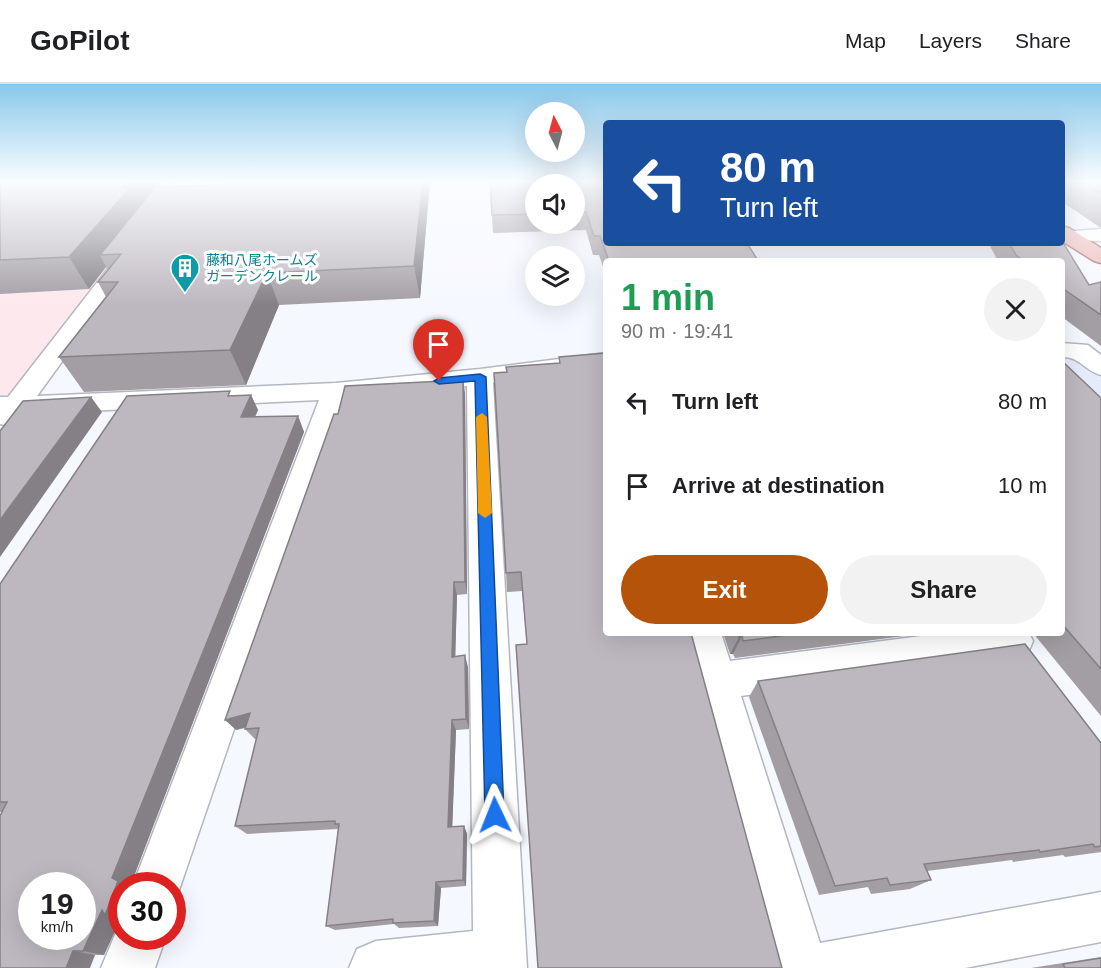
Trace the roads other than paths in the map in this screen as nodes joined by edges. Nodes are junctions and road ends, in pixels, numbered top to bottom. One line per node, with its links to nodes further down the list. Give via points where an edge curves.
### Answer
1 (153, 222): 11 (street)
2 (1065, 235): 3 (street); 4 (main road)
3 (1101, 235)
4 (1101, 257)
5 (1065, 350): 7 (street, via 1080,350)
6 (603, 361): 8 (street)
7 (1101, 367)
8 (480, 377): 9 (street); 19 (street)
9 (336, 391): 10 (street); 16 (street)
10 (128, 400): 11 (street); 12 (street)
11 (6, 413)
12 (109, 429)
13 (703, 636): 15 (street)
14 (1019, 648): 15 (street)
15 (716, 681): 22 (street)
16 (163, 872)
17 (1101, 917): 23 (street)
18 (135, 950): 20 (street)
19 (500, 961): 21 (street)
20 (128, 968)
21 (376, 968)
22 (801, 968)
23 (824, 968)

